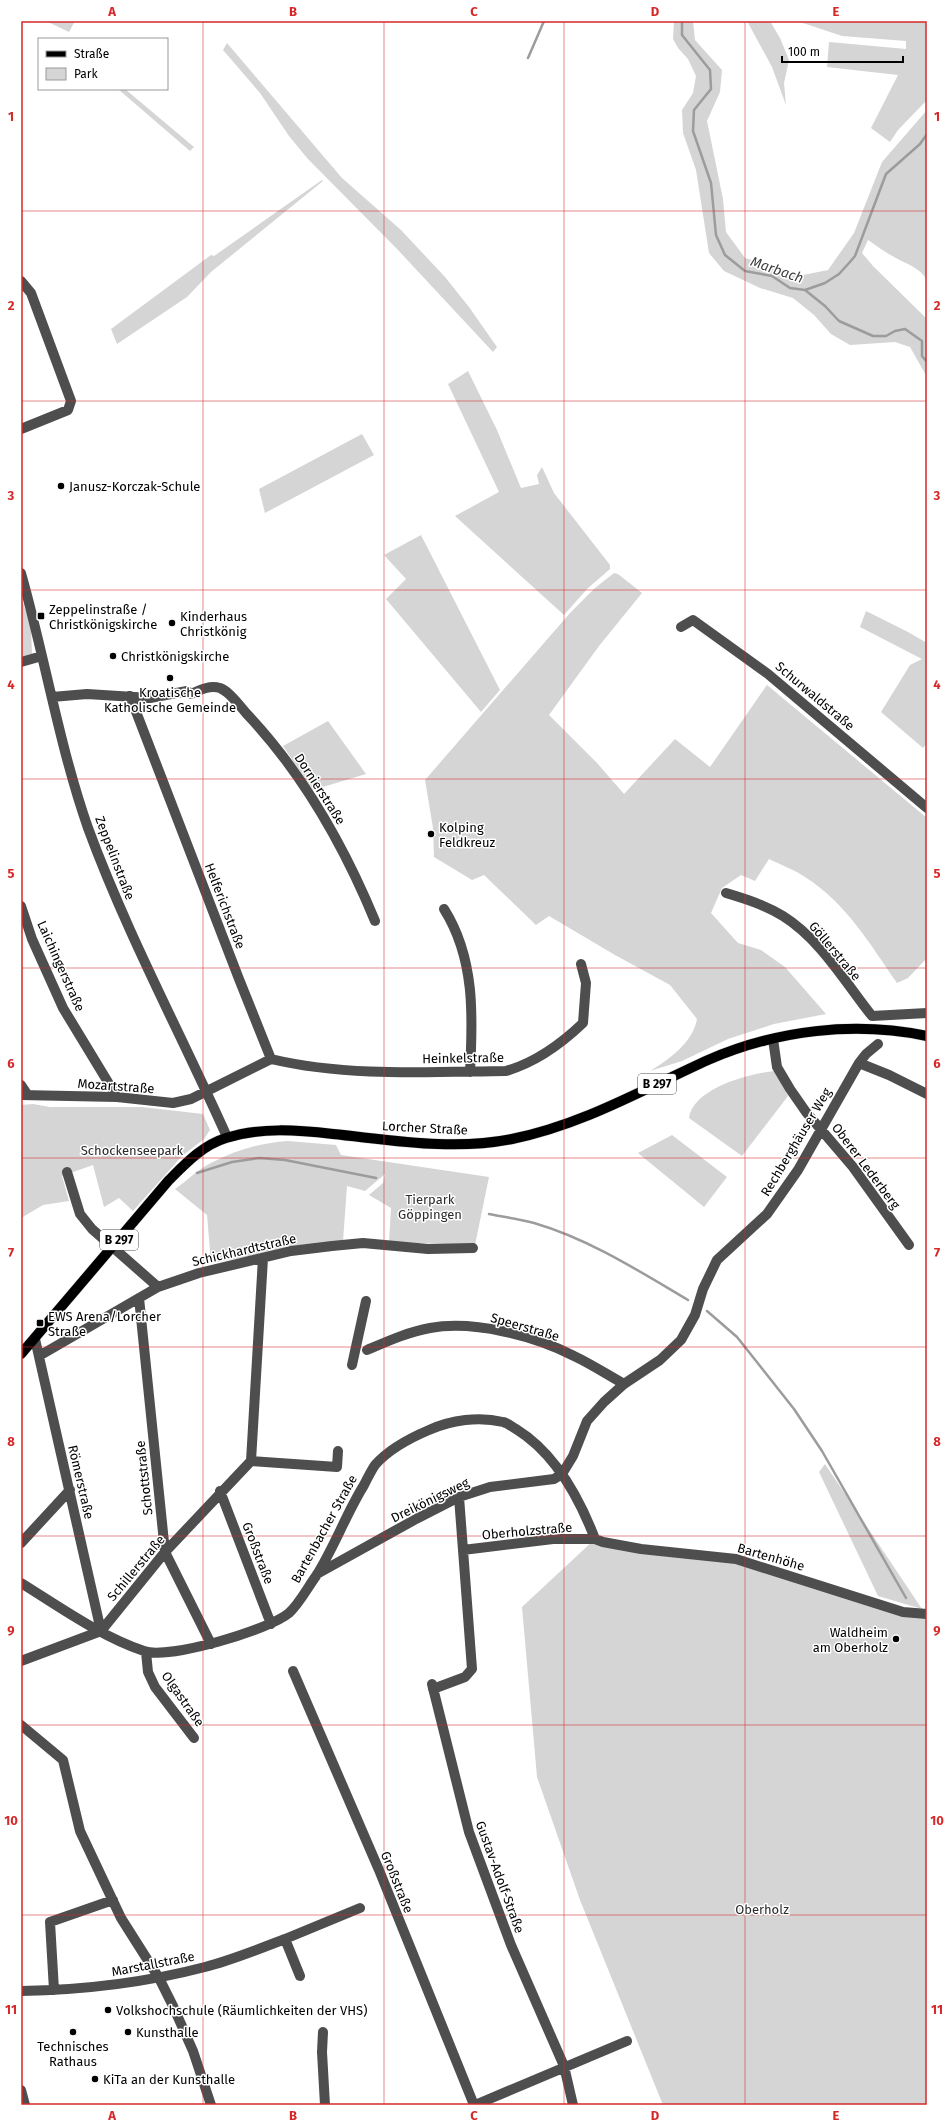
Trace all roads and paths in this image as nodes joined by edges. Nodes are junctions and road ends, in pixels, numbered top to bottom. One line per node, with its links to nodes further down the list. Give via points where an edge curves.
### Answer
1 (21, 281): 2 (street, via 31,293 71,401 68,410)
2 (21, 429)
3 (21, 573): 5 (street, Zeppelinstraße)
4 (681, 627): 9 (street, Schurwaldstraße, via 693,620 754,662)
5 (42, 656): 6 (street); 8 (street, Zeppelinstraße)
6 (21, 662)
7 (130, 696): 8 (street, via 87,694); 13 (street, Dornierstraße, via 150,698 187,692 191,694 206,687 220,688 230,695 268,736 301,782 335,838); 19 (street, Helferichstraße)
8 (52, 697): 23 (street, Zeppelinstraße, via 88,826 115,898)
9 (927, 808)
10 (726, 893): 15 (street, Göllerstraße, via 769,908 798,927 819,948 872,1016)
11 (21, 906): 26 (street, Laichingerstraße, via 32,939 63,1008)
12 (444, 909): 21 (street, via 458,934 470,976 473,1020)
13 (375, 921)
14 (581, 964): 21 (street, Heinkelstraße, via 586,983 583,1023 568,1038 522,1066 506,1071)
15 (927, 1013)
16 (927, 1036): 17 (main road, Lorcher Straße / B 297, via 876,1028 852,1028)
17 (773, 1039): 27 (street, Oberer Lederberg, via 777,1067 806,1112); 28 (main road, Lorcher Straße / B 297, via 710,1060 599,1111 556,1127 512,1139 482,1143 430,1144 297,1130 266,1131)
18 (878, 1044): 20 (street, Rechberghäuser Weg)
19 (271, 1059): 21 (street, Heinkelstraße, via 300,1066 364,1072); 23 (street)
20 (859, 1063): 25 (street); 27 (street, Rechberghäuser Weg)
21 (470, 1072)
22 (21, 1085): 24 (street)
23 (207, 1092): 26 (street, Mozartstraße, via 173,1103); 28 (street, Zeppelinstraße)
24 (24, 1094): 26 (street, Mozartstraße)
25 (927, 1094)
26 (117, 1097)
27 (822, 1130): 30 (street, Oberer Lederberg, via 854,1168); 42 (street, Rechberghäuser Weg, via 767,1214 717,1260 703,1289 695,1315 681,1340 660,1360)
28 (227, 1137): 31 (main road, Lorcher Straße / B 297, via 193,1156 168,1180)
29 (67, 1172): 31 (street, via 80,1214)
30 (909, 1245)
31 (112, 1247): 34 (street); 37 (main road, Lorcher Straße / B 297)
32 (473, 1248): 33 (street, Schickhardtstraße, via 428,1249 363,1243 291,1251)
33 (264, 1258): 34 (street, Schickhardtstraße, via 199,1273); 44 (street)
34 (158, 1287): 35 (street, Schickhardtstraße)
35 (139, 1298): 40 (street, Schickhardtstraße); 52 (street, Schottstraße)
36 (366, 1301): 41 (street)
37 (35, 1339): 39 (main road, Lorcher Straße / B 297); 40 (street, Römerstraße)
38 (367, 1350): 42 (street, Speerstraße, via 408,1333 431,1328 456,1326 492,1329 573,1355)
39 (21, 1354)
40 (39, 1356): 46 (street, Römerstraße)
41 (352, 1365)
42 (624, 1384): 45 (street, Rechberghäuser Weg, via 587,1422 573,1456)
43 (338, 1451): 44 (street, via 337,1467)
44 (251, 1461): 47 (street, Schillerstraße)
45 (562, 1474): 48 (street, Dreikönigsweg, via 554,1479 490,1487); 49 (street, Bartenbacher Straße); 53 (street, Bartenbacher Straße, via 533,1440 504,1422 474,1419 446,1422 395,1448 375,1466)
46 (70, 1490): 50 (street); 57 (street, Römerstraße)
47 (220, 1491): 52 (street, Schillerstraße); 56 (street, Großstraße)
48 (459, 1498): 51 (street, Gustav-Adolf-Straße); 53 (street, Dreikönigsweg)
49 (599, 1540): 51 (street, Oberholzstraße, via 553,1539); 55 (street, Bartenhöhe, via 641,1549 736,1559 902,1612)
50 (21, 1543)
51 (462, 1550): 73 (street, Gustav-Adolf-Straße, via 472,1670 465,1678 432,1687 469,1832 511,1945)
52 (165, 1552): 57 (street, Schillerstraße); 58 (street, Schottstraße)
53 (317, 1574): 56 (street, Bartenbacher Straße, via 290,1612)
54 (21, 1583): 57 (street, Bartenbacher Straße)
55 (927, 1614)
56 (270, 1624): 58 (street, Bartenbacher Straße)
57 (101, 1632): 59 (street, Bartenbacher Straße); 60 (street)
58 (211, 1644): 59 (street, Bartenbacher Straße)
59 (146, 1652): 63 (street, Olgastraße, via 148,1672 155,1687)
60 (21, 1661)
61 (294, 1671): 78 (street, Großstraße, via 376,1863)
62 (21, 1725): 64 (street, via 63,1760 78,1825)
63 (194, 1738)
64 (112, 1900): 68 (street, via 127,1929); 69 (street, via 50,1922)
65 (360, 1908): 66 (street, Marstallstraße)
66 (285, 1939): 67 (street); 68 (street, Marstallstraße, via 206,1967)
67 (300, 1976)
68 (159, 1978): 69 (street, Marstallstraße, via 110,1986); 76 (street, via 193,2051)
69 (54, 1990): 70 (street, Marstallstraße)
70 (21, 1991)
71 (323, 2032): 77 (street)
72 (628, 2041): 73 (street)
73 (564, 2066): 78 (street); 79 (street, Gustav-Adolf-Straße)
74 (21, 2090): 75 (street)
75 (25, 2105)
76 (211, 2105)
77 (325, 2105)
78 (474, 2105)
79 (573, 2105)

